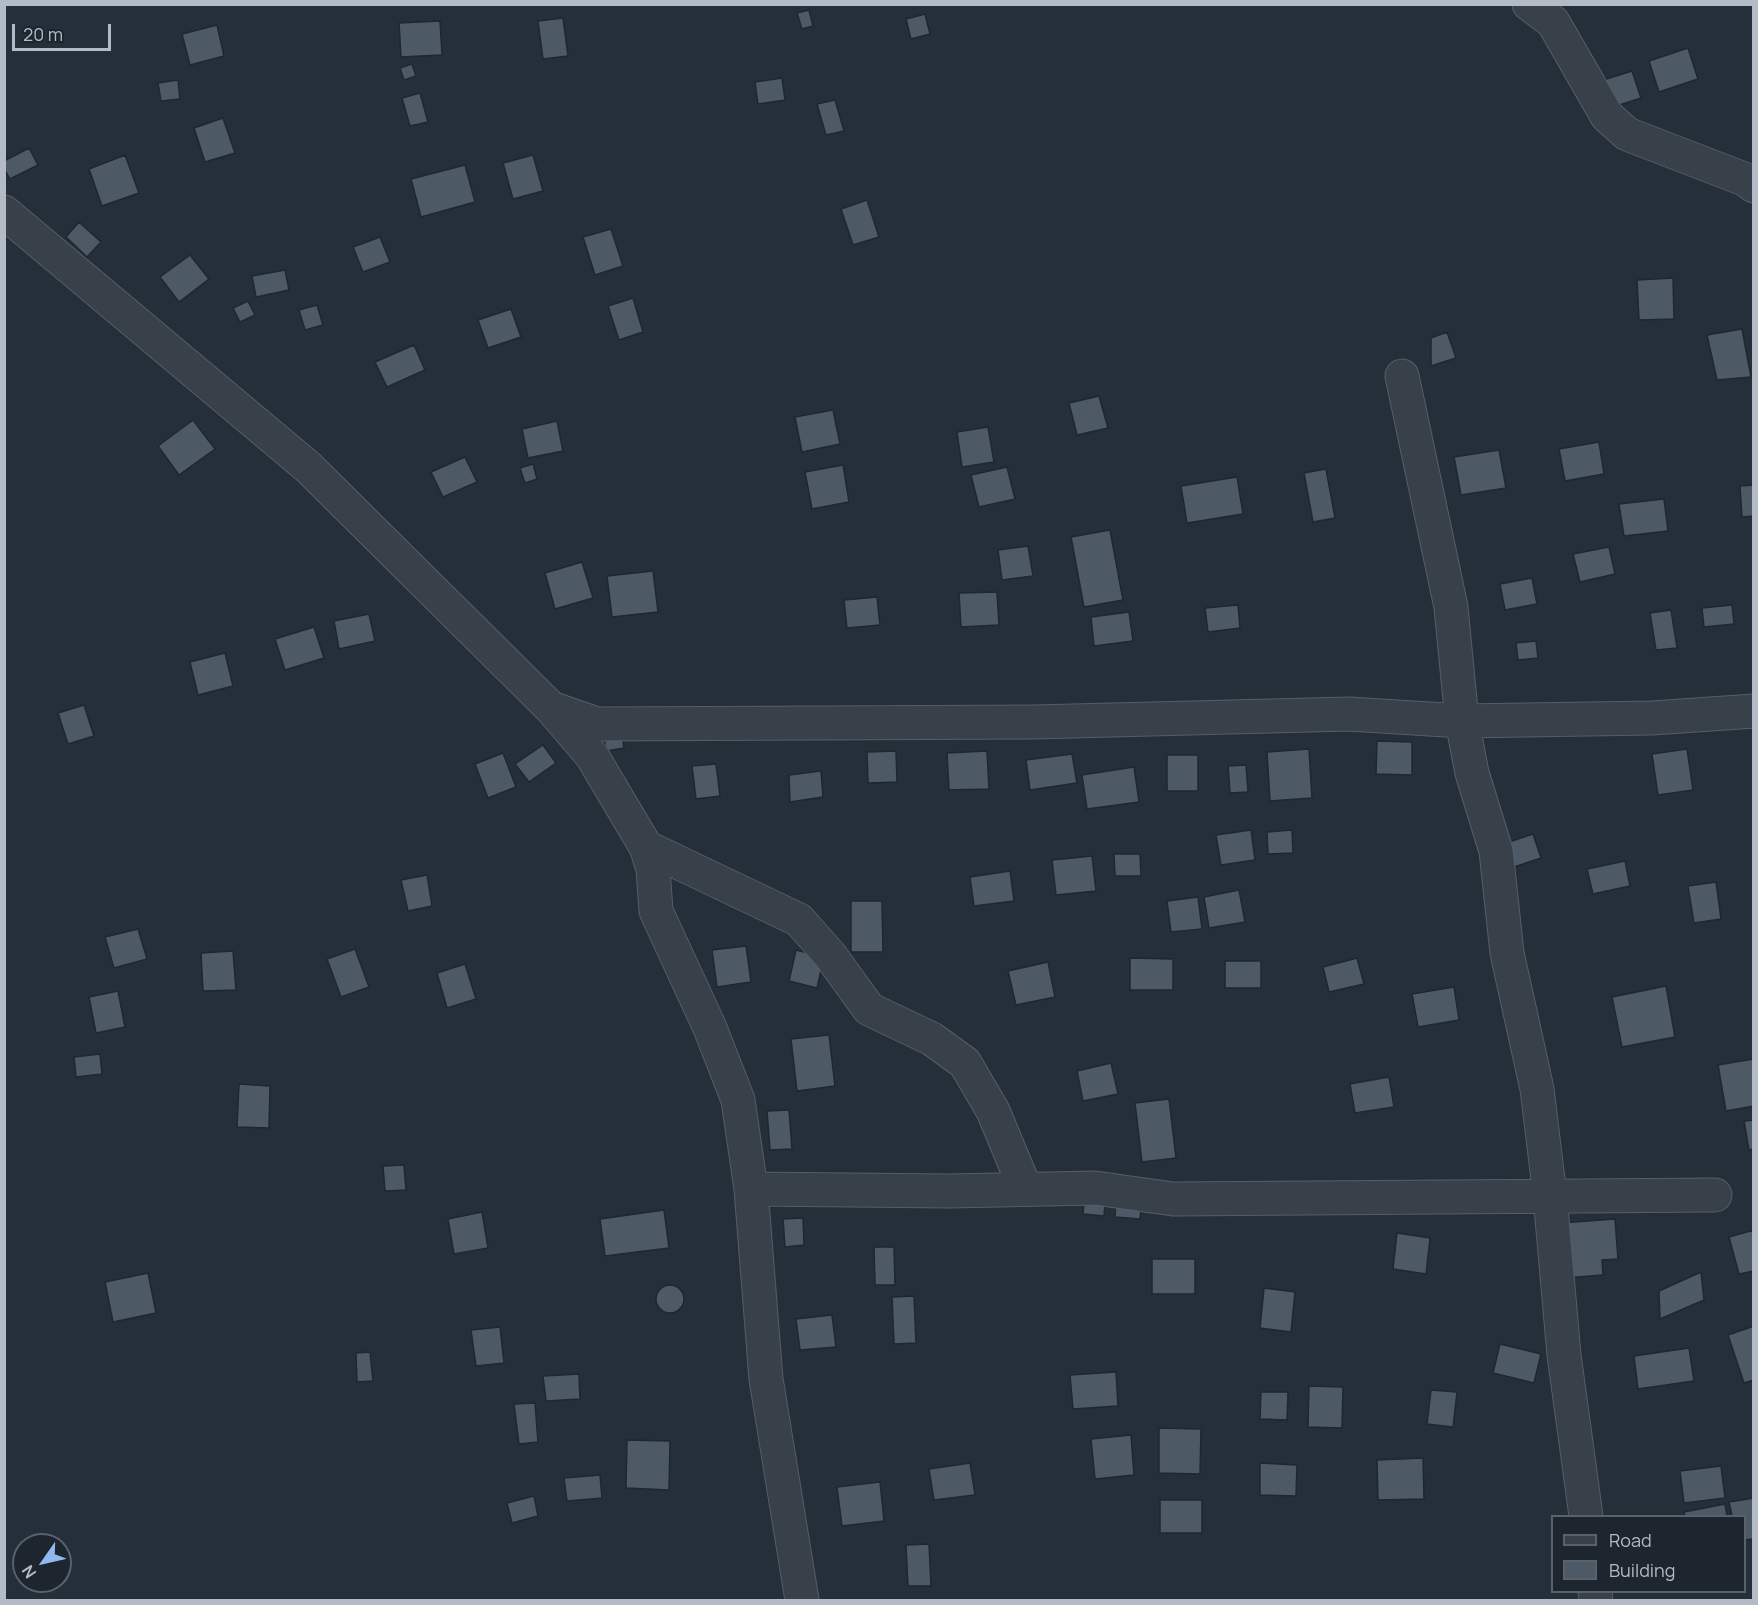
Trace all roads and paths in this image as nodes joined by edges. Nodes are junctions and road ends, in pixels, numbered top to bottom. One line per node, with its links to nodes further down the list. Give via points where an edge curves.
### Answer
1 (1529, 4): 2 (street, via 1553,22 1606,116 1627,134)
2 (1754, 186)
3 (4, 212): 5 (street, via 308,467)
4 (1402, 376): 7 (street, via 1451,607)
5 (551, 708): 7 (street, via 597,723 1033,722 1349,714); 8 (street, via 592,756)
6 (1754, 711): 7 (street, via 1652,718)
7 (1462, 721): 12 (street, via 1472,774 1496,851 1508,953 1537,1089)
8 (646, 847): 9 (street, via 800,920 869,1009 932,1039 965,1063 993,1111); 10 (street, via 653,869 656,910 738,1100)
9 (1025, 1188): 10 (street); 12 (street, via 1095,1188 1173,1199)
10 (751, 1189): 14 (street, via 766,1379)
11 (1715, 1195): 12 (street)
12 (1550, 1196): 13 (street, via 1564,1355)
13 (1586, 1515)
14 (802, 1600)

